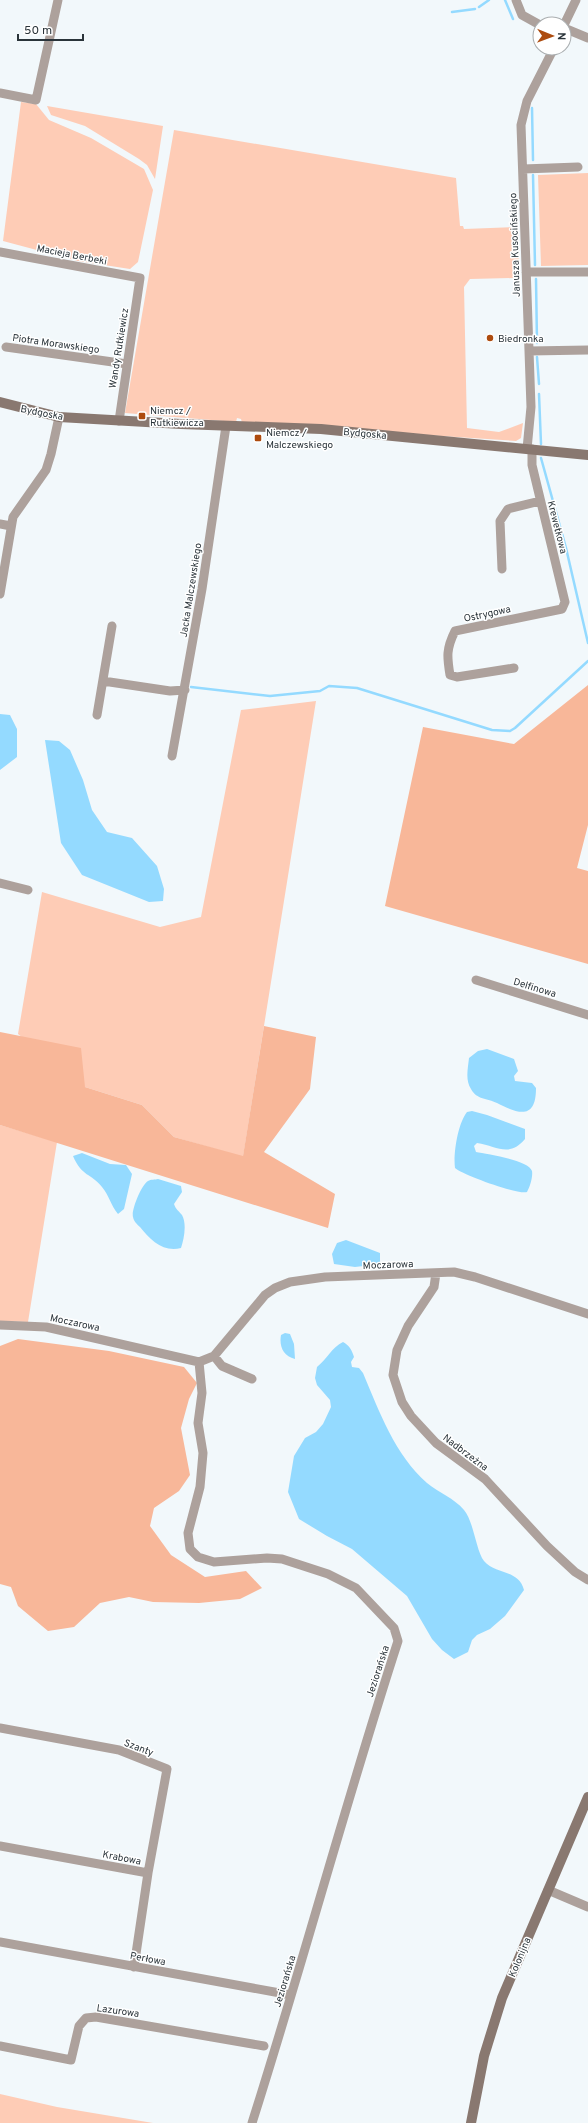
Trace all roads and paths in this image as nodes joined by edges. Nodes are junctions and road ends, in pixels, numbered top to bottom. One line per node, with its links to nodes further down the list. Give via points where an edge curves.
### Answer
1 (58, 0): 9 (street, via 36,100)
2 (516, 0): 5 (street, via 522,15)
3 (576, 0): 4 (street)
4 (568, 16)
5 (532, 21)
6 (572, 31): 7 (street)
7 (588, 38)
8 (550, 56): 11 (street, Janusza Kusocińskiego, via 526,101 522,114)
9 (0, 93)
10 (578, 167): 11 (street)
11 (523, 169): 13 (street, Janusza Kusocińskiego)
12 (0, 252): 15 (street, Macieja Berbeki)
13 (526, 272): 14 (street); 18 (street, Janusza Kusocińskiego)
14 (588, 272)
15 (140, 278): 19 (street, Wandy Rutkiewicz)
16 (6, 347): 19 (street, Piotra Morawskiego)
17 (588, 350): 18 (street)
18 (529, 351): 24 (street, Janusza Kusocińskiego)
19 (126, 364): 22 (street, Wandy Rutkiewicz)
20 (0, 402): 21 (street, Bydgoska)
21 (59, 417): 22 (street, Bydgoska); 28 (street, via 46,470 16,513)
22 (119, 421): 23 (street, Bydgoska)
23 (226, 426): 24 (street, Bydgoska, via 321,429); 35 (street, Jacka Malczewskiego)
24 (529, 449): 25 (street, Bydgoska); 26 (street, Krewetkowa)
25 (588, 455)
26 (540, 501): 29 (street, via 508,509 500,521); 31 (street, Krewetkowa, via 564,593 565,602)
27 (0, 524): 28 (street)
28 (11, 526): 30 (street)
29 (502, 569)
30 (0, 594)
31 (562, 609): 33 (street, Ostrygowa, via 455,631 448,643 450,675 457,677)
32 (112, 626): 34 (street)
33 (514, 668)
34 (103, 681): 35 (street, via 170,691); 36 (street)
35 (185, 690): 37 (street, Jacka Malczewskiego)
36 (97, 715)
37 (172, 756)
38 (0, 883): 39 (street)
39 (28, 890)
40 (476, 980): 41 (street, Delfinowa)
41 (588, 1015)
42 (436, 1273): 43 (street, Moczarowa, via 454,1272 474,1277); 45 (street, Moczarowa, via 325,1277 290,1282 264,1295); 48 (street, Nadbrzeżna, via 434,1287 408,1326 397,1350 393,1375 402,1402 411,1416 436,1443 485,1479 546,1546)
43 (588, 1314)
44 (0, 1325): 46 (street, Moczarowa, via 46,1327)
45 (214, 1356): 46 (street, Moczarowa); 47 (street, via 222,1366)
46 (199, 1362): 57 (street, Jeziorańska, via 202,1394 198,1423 203,1453 200,1487 188,1533 190,1548 198,1557 214,1562 282,1559 328,1574 356,1588 394,1628 398,1642 348,1796)
47 (252, 1379)
48 (588, 1580)
49 (0, 1728): 52 (street, Szanty, via 119,1750 167,1769)
50 (588, 1797): 53 (street, Kolonijna)
51 (0, 1846): 52 (street, Krabowa)
52 (148, 1873): 56 (street, Krabowa)
53 (548, 1890): 54 (street); 61 (street, Kolonijna, via 494,2021)
54 (588, 1907)
55 (0, 1942): 56 (street, Perłowa)
56 (134, 1967): 57 (street, Perłowa)
57 (291, 1995): 60 (street, Jeziorańska)
58 (0, 2046): 59 (street, Lazurowa, via 71,2060 79,2026 86,2018 96,2017)
59 (264, 2046)
60 (252, 2123)
61 (471, 2123)

